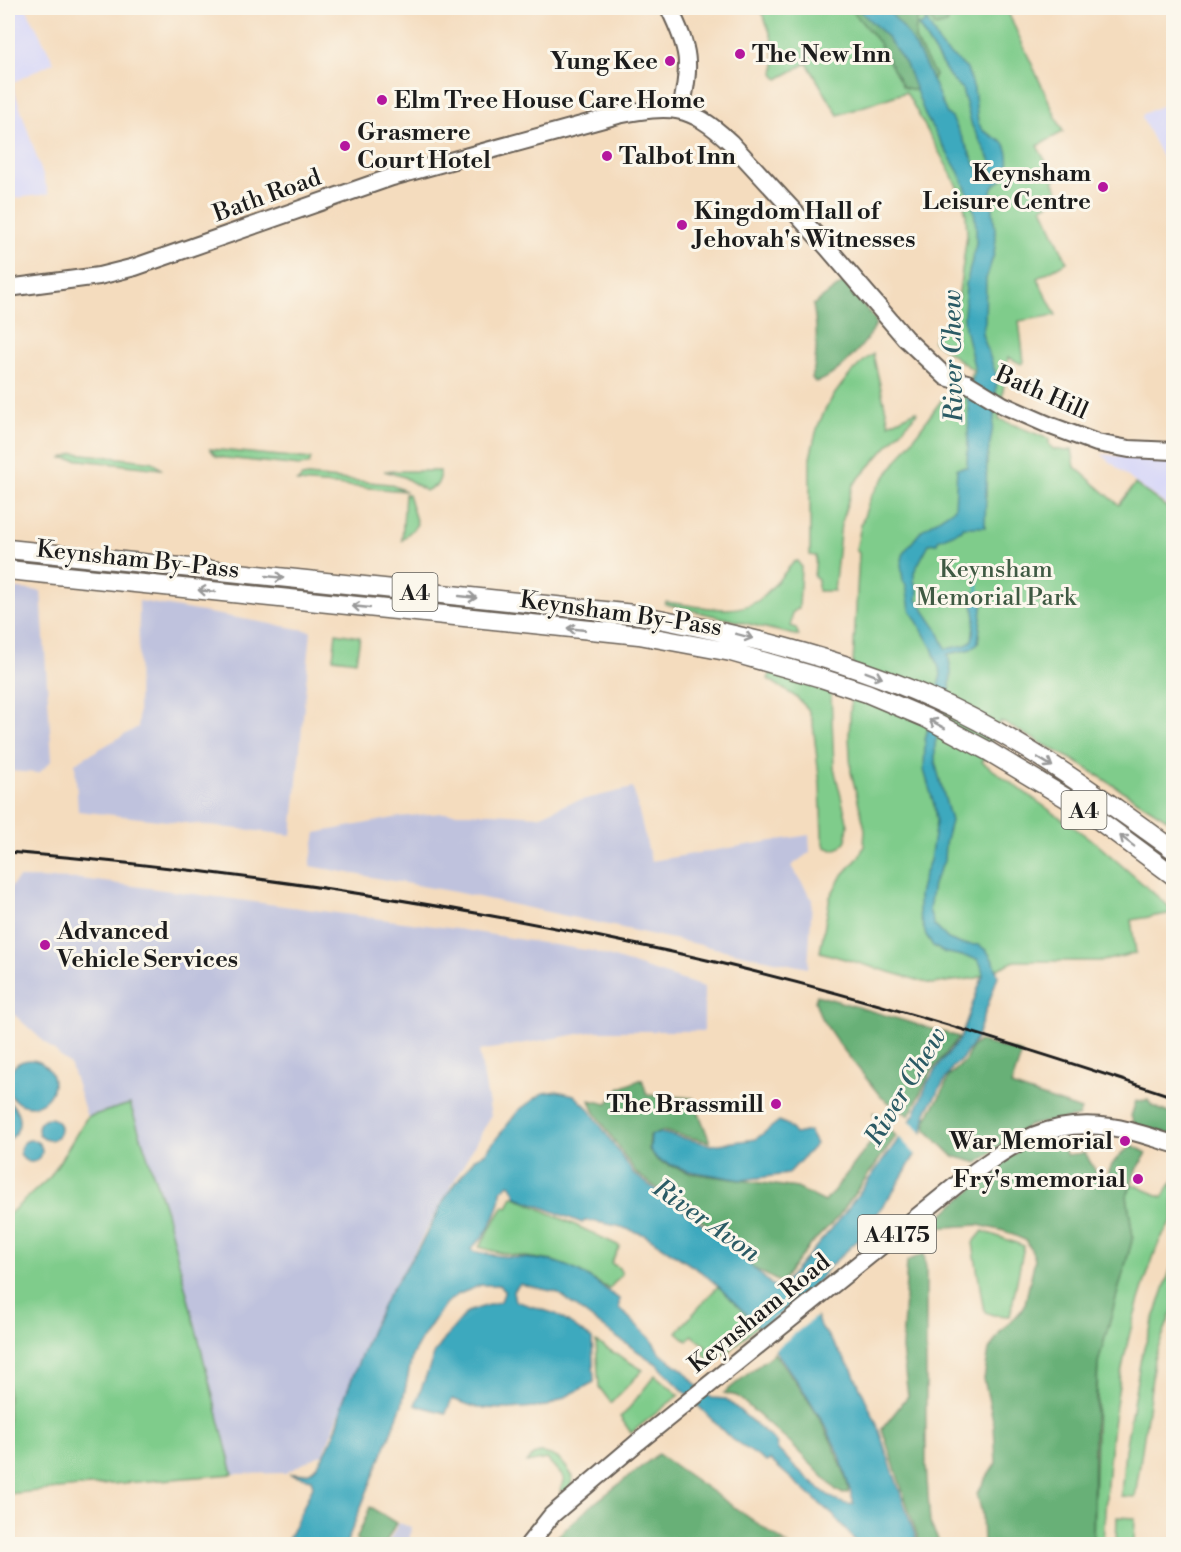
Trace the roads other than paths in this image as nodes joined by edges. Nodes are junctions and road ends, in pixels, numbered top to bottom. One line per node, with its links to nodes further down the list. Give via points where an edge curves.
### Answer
1 (669, 8): 2 (main road, via 685,42 688,60)
2 (681, 110): 3 (main road, Bath Road, via 653,108 618,115 392,177 118,272); 4 (main road, Bath Hill, via 714,127 730,142 905,338 946,377 1097,443)
3 (8, 288)
4 (1173, 451)
5 (8, 549): 7 (highway, Keynsham By-Pass / A4, one-way to 7, via 634,615 730,633 819,656 932,699 996,732 1088,788)
6 (8, 570): 8 (highway, Keynsham By-Pass / A4, one-way to 6, via 1081,807 926,718 867,693 731,652 639,635)
7 (1173, 850)
8 (1173, 876)
9 (1173, 1144): 10 (main road, Keynsham Road / A4175, via 1100,1126 1066,1127 1033,1134 1010,1146 638,1442 552,1515)
10 (529, 1545)

